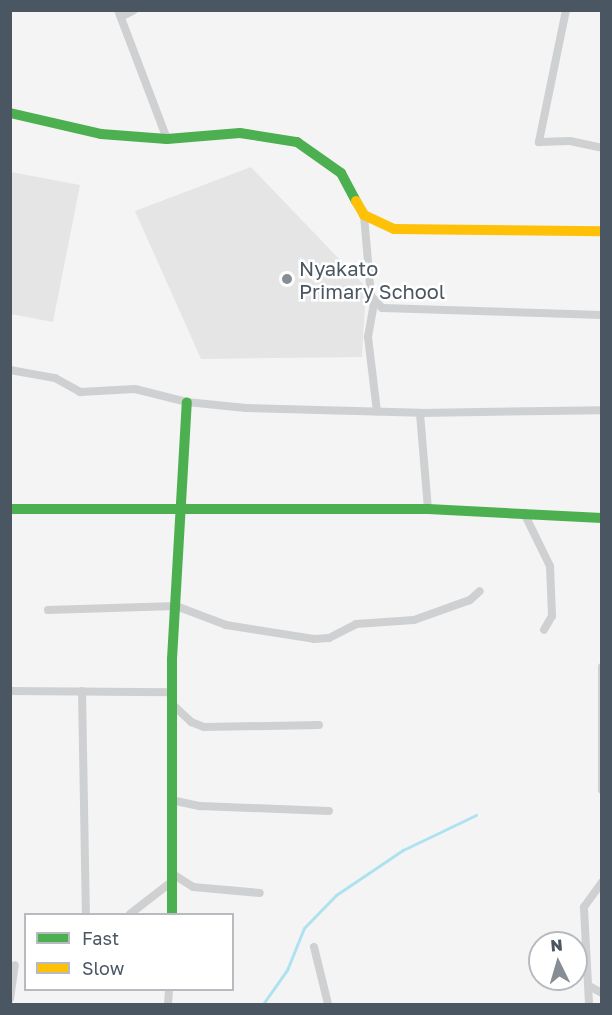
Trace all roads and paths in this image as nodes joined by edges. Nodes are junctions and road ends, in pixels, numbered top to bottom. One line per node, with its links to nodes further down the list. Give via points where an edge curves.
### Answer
1 (134, 10): 3 (street)
2 (566, 10): 6 (street, via 539,142 570,141)
3 (119, 14): 5 (street)
4 (10, 113): 5 (street, via 89,133)
5 (166, 139): 7 (street, via 240,133 297,142 340,173)
6 (602, 148)
7 (364, 215): 8 (street, via 407,231); 9 (street)
8 (602, 231)
9 (374, 303): 10 (street, via 392,311); 14 (street, via 368,337)
10 (602, 315)
11 (10, 370): 12 (street, via 55,378 80,392 135,389)
12 (187, 402): 14 (street); 18 (street)
13 (602, 410): 15 (street)
14 (377, 411): 15 (street)
15 (420, 413): 17 (street)
16 (10, 509): 18 (street)
17 (428, 509): 18 (street); 19 (street)
18 (183, 510): 22 (street)
19 (524, 513): 20 (street); 24 (street, via 550,566 552,616)
20 (602, 518)
21 (480, 591): 22 (street, via 470,600 414,620 356,624 329,638 314,639 226,626)
22 (176, 606): 23 (street); 28 (street)
23 (48, 610)
24 (544, 630)
25 (602, 667): 31 (street)
26 (10, 691): 27 (street)
27 (82, 691): 28 (street); 37 (street)
28 (172, 692): 29 (street)
29 (173, 705): 30 (street, via 191,722 204,727); 32 (street)
30 (318, 725)
31 (602, 790)
32 (171, 800): 33 (street, via 200,806); 34 (street)
33 (329, 810)
34 (170, 877): 36 (street, via 194,886); 38 (street); 39 (street)
35 (602, 882): 42 (street, via 585,907)
36 (260, 893)
37 (86, 913)
38 (132, 913)
39 (172, 913)
40 (314, 947): 45 (street)
41 (13, 965): 44 (street)
42 (591, 987): 43 (street); 46 (street)
43 (602, 993)
44 (10, 999)
45 (327, 1005)
46 (589, 1005)

